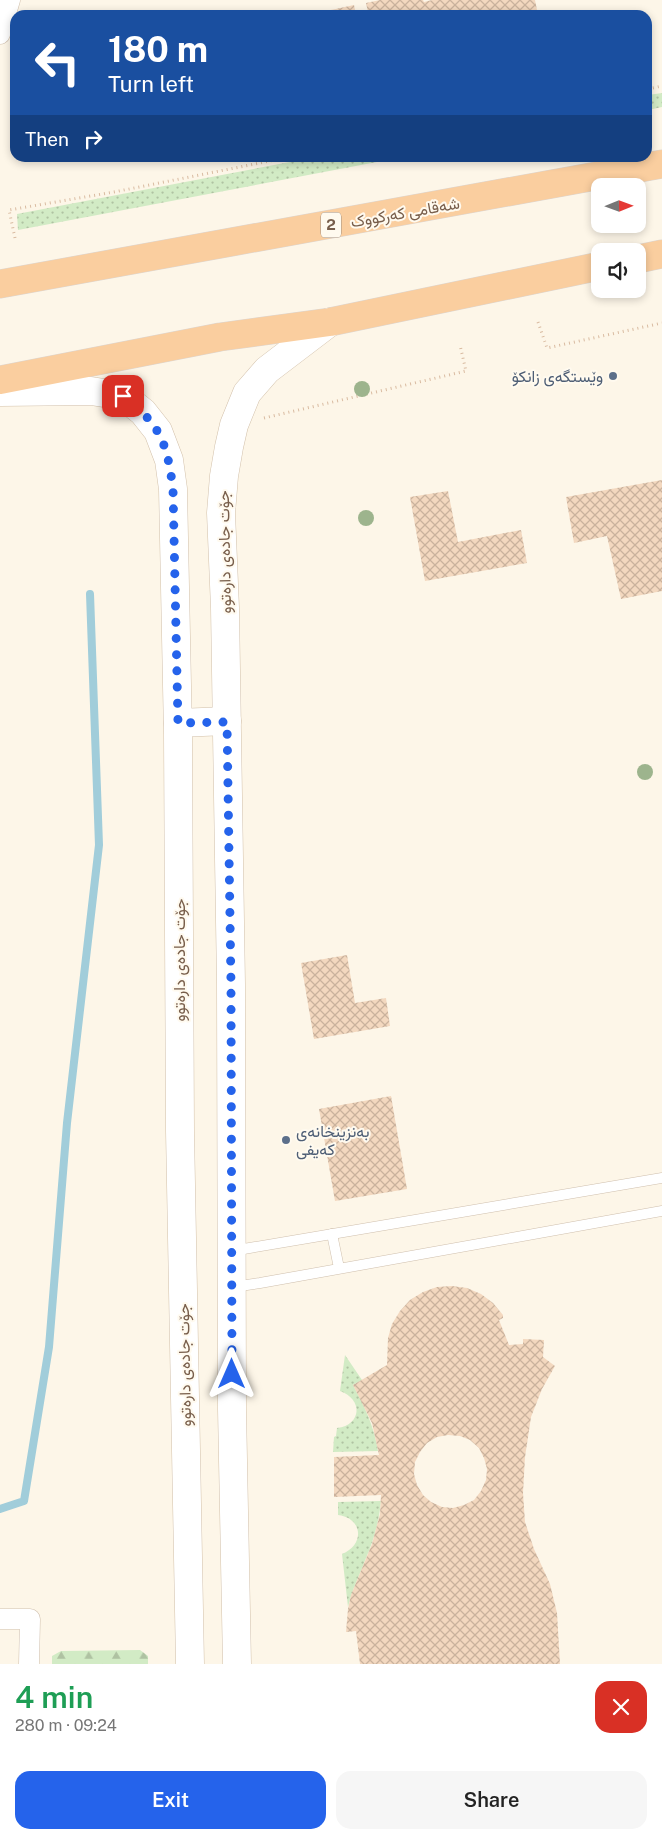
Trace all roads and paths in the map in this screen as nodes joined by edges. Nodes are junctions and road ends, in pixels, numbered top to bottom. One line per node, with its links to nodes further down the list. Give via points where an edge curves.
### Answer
1 (10, 0): 2 (street)
2 (0, 34)
3 (265, 162): 5 (path, via 9,210)
4 (662, 164): 9 (highway, شەقامی کەرکووک / 2)
5 (14, 238)
6 (662, 254): 7 (highway)
7 (646, 257)
8 (591, 268): 10 (highway)
9 (0, 284)
10 (330, 322): 14 (highway, via 220,337); 17 (main road, جۆت جادەی دارەتوو, via 268,370 247,393 234,425 221,513)
11 (538, 322): 12 (path, via 547,348)
12 (662, 323)
13 (460, 345): 16 (path, via 466,371)
14 (0, 380)
15 (0, 392): 18 (main road, جۆت جادەی دارەتوو, via 91,391 123,396 143,412 158,431 169,460 173,489)
16 (261, 419)
17 (227, 722): 18 (main road); 22 (main road, جۆت جادەی دارەتوو)
18 (178, 723): 27 (main road, جۆت جادەی دارەتوو, via 181,1170)
19 (662, 1178): 21 (lane)
20 (662, 1211): 23 (lane)
21 (332, 1234): 22 (lane); 23 (lane)
22 (232, 1252): 24 (main road, جۆت جادەی دارەتوو)
23 (339, 1268): 24 (lane)
24 (232, 1287): 28 (main road, جۆت جادەی دارەتوو)
25 (0, 1619): 26 (street, via 30,1619)
26 (29, 1664)
27 (190, 1664)
28 (236, 1664)

